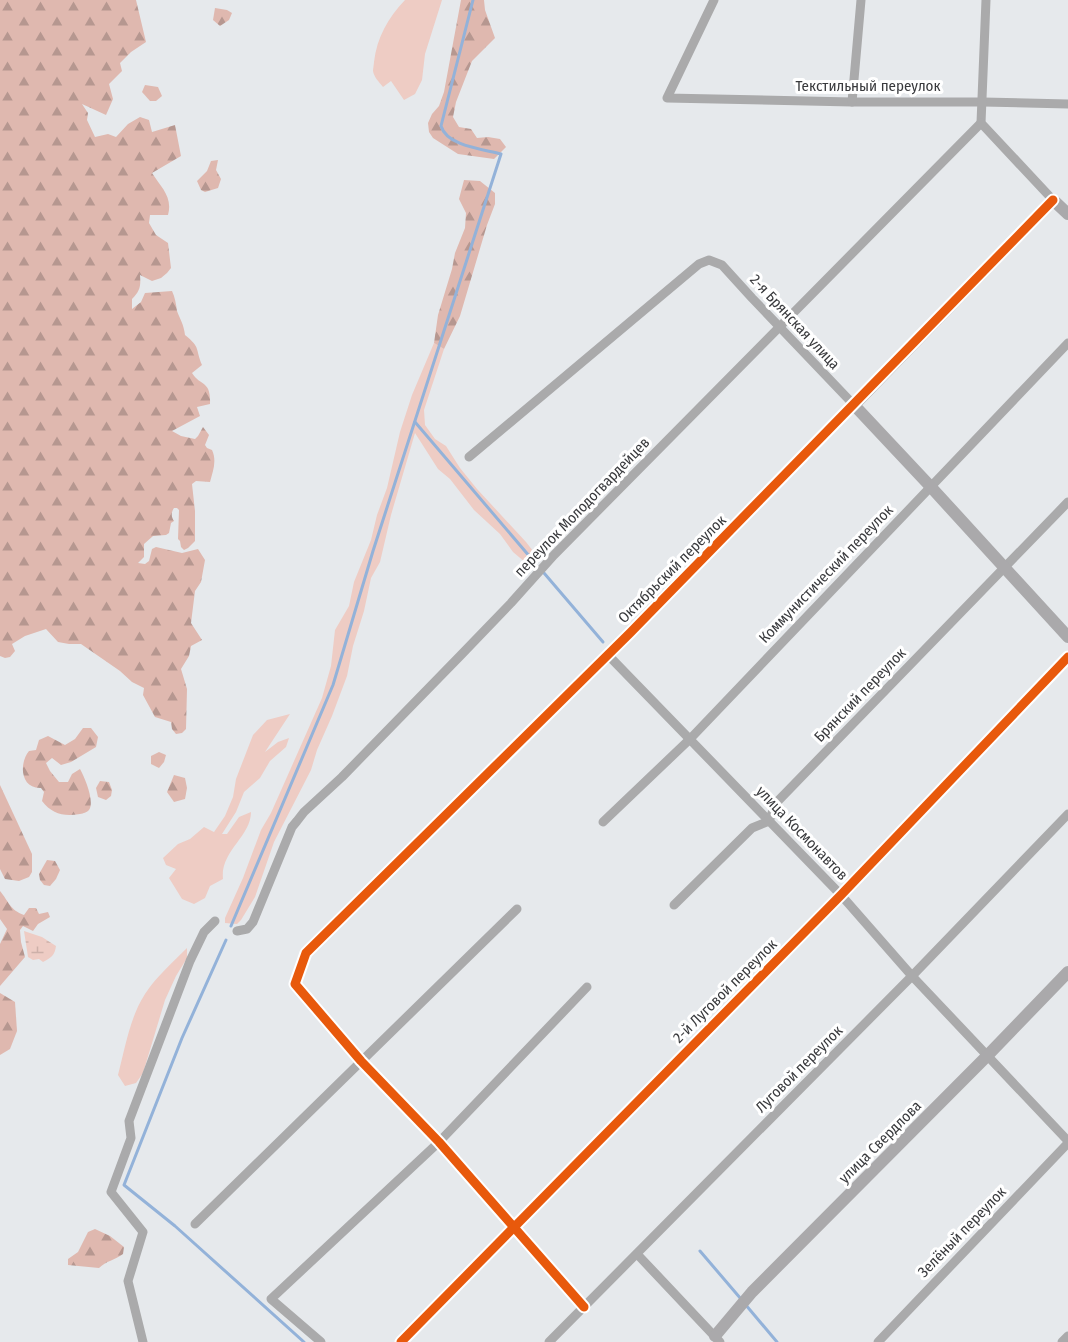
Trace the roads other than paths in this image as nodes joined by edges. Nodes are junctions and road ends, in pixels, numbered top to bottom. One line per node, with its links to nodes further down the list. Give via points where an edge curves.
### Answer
1 (714, 0): 4 (street, Текстильный переулок, via 667,98)
2 (861, 0): 4 (street)
3 (986, 0): 5 (street)
4 (852, 102): 5 (street, Текстильный переулок)
5 (983, 102): 6 (street, Текстильный переулок); 7 (street)
6 (1068, 104)
7 (981, 123): 8 (street); 10 (street, переулок Молодогвардейцев)
8 (1053, 200): 9 (street); 12 (street, Октябрьский переулок)
9 (1068, 214)
10 (779, 327): 12 (street, 2-я Брянская улица); 13 (street, 2-я Брянская улица, via 722,265 709,260 699,264); 28 (street, переулок Молодогвардейцев, via 304,812 292,827 253,922 247,929)
11 (1068, 344): 14 (street, Коммунистический переулок)
12 (854, 405): 14 (street, 2-я Брянская улица); 18 (street, Октябрьский переулок)
13 (469, 457)
14 (930, 486): 16 (street, 2-я Брянская улица); 20 (street, Коммунистический переулок)
15 (1068, 502): 16 (street, Брянский переулок)
16 (1005, 567): 17 (street, 2-я Брянская улица); 22 (street, Брянский переулок, via 776,803)
17 (1068, 637)
18 (608, 655): 20 (street, улица Космонавтов); 33 (street, Октябрьский переулок, via 306,953 295,984)
19 (1068, 657): 24 (street, 2-й Луговой переулок)
20 (690, 739): 22 (street, улица Космонавтов); 23 (street, Коммунистический переулок)
21 (1068, 814): 30 (street, Луговой переулок)
22 (769, 821): 24 (street, улица Космонавтов); 25 (street, Брянский переулок, via 752,828)
23 (603, 822)
24 (841, 895): 30 (street, улица Космонавтов); 37 (street, 2-й Луговой переулок)
25 (674, 905)
26 (517, 909): 33 (street)
27 (215, 921): 42 (street, via 198,942 174,1003 129,1121 131,1138 111,1192 143,1232 128,1281)
28 (237, 931)
29 (1068, 972): 32 (street, улица Свердлова)
30 (912, 976): 32 (street, улица Космонавтов); 38 (street, Луговой переулок)
31 (587, 987): 34 (street)
32 (987, 1056): 35 (street, улица Космонавтов); 41 (street, улица Свердлова, via 752,1292)
33 (361, 1061): 34 (street); 36 (street)
34 (439, 1142): 37 (street); 43 (street, via 271,1299)
35 (1068, 1142): 46 (street, Зелёный переулок)
36 (195, 1224)
37 (513, 1226): 39 (street); 44 (street, 2-й Луговой переулок)
38 (637, 1254): 39 (street, Луговой переулок); 41 (street)
39 (584, 1307): 45 (street, Луговой переулок)
40 (1068, 1336): 47 (street)
41 (718, 1339)
42 (143, 1342)
43 (321, 1342)
44 (401, 1342)
45 (549, 1342)
46 (878, 1342)
47 (1062, 1342)

